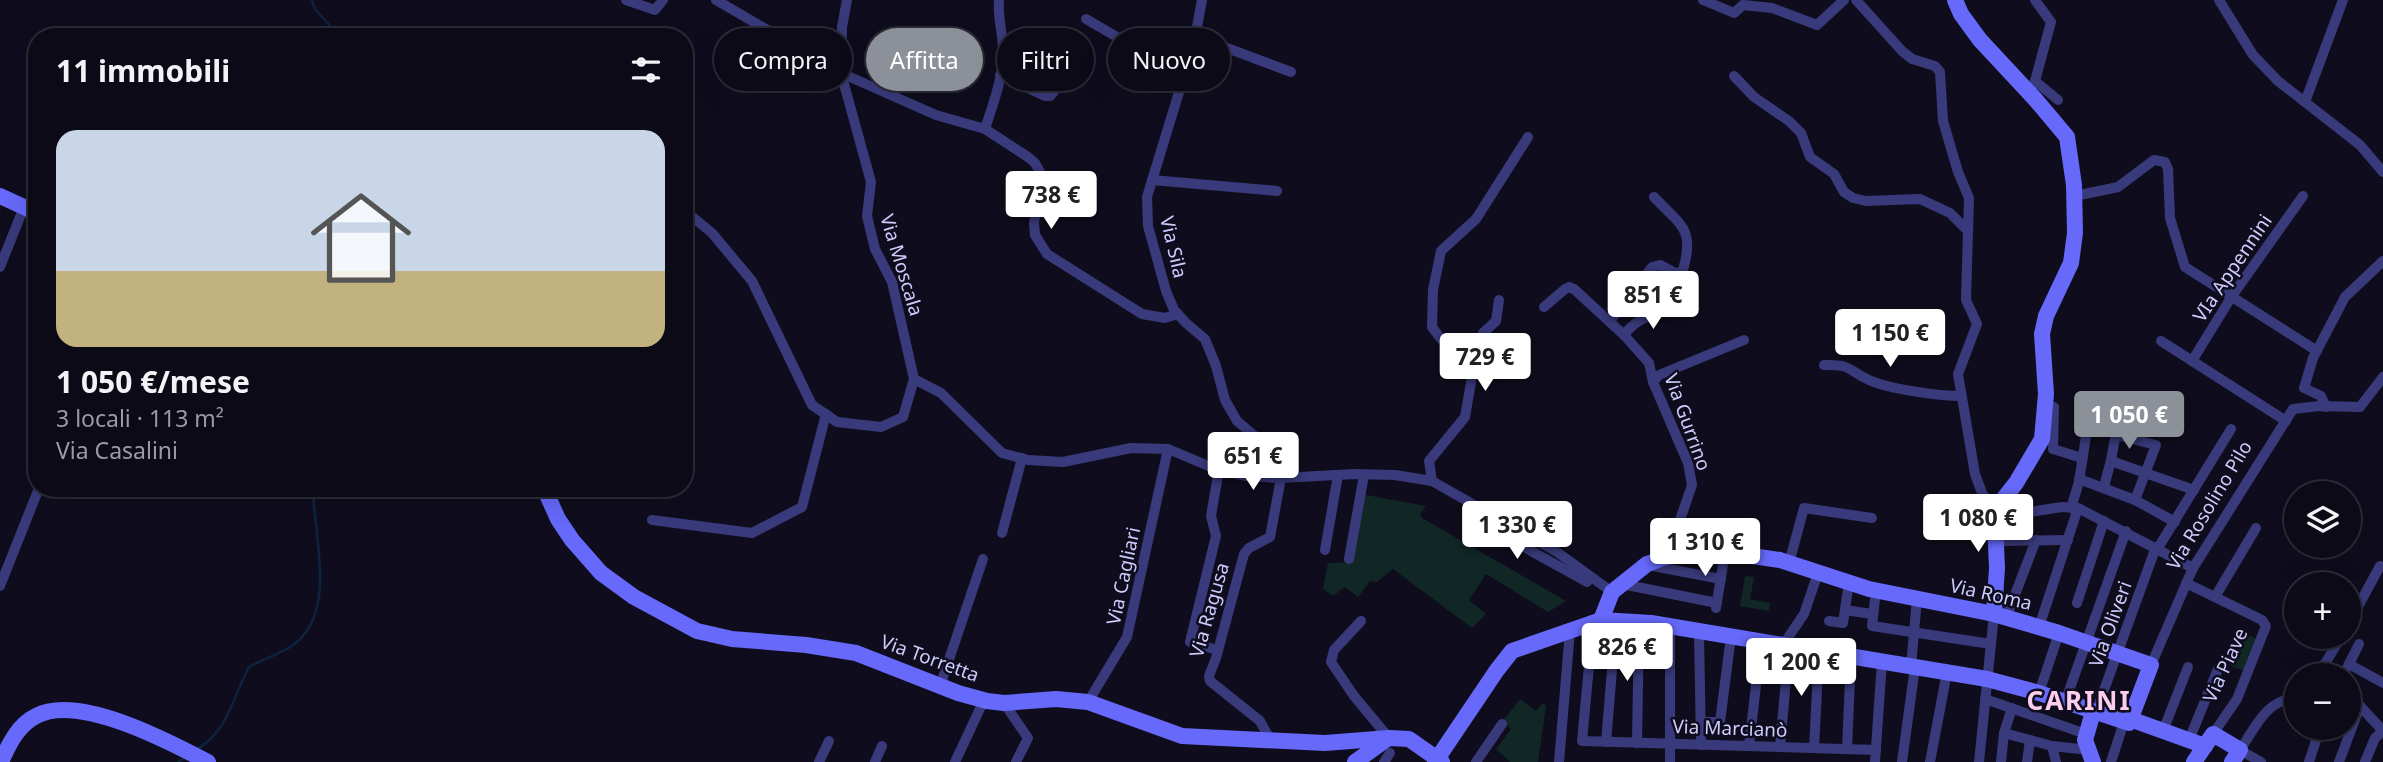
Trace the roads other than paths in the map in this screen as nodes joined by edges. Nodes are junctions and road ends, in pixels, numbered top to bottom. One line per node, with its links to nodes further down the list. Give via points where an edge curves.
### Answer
1 (626, 0): 2 (street, via 655,10)
2 (663, 0)
3 (716, 0): 15 (street)
4 (846, 0): 16 (street, Via Moscala)
5 (999, 0): 17 (street)
6 (1202, 0): 18 (street, Via Sila)
7 (1703, 0): 8 (street, via 1734,13 1743,5 1772,8 1817,24)
8 (1844, 0)
9 (1856, 0): 42 (street, via 1902,51 1940,72 1943,121 1969,198)
10 (1955, 0): 25 (street, via 1980,40)
11 (2035, 0): 25 (street, via 2051,22)
12 (2219, 0): 29 (street, via 2253,55)
13 (2343, 0): 29 (street)
14 (1086, 19): 19 (street)
15 (764, 28)
16 (842, 28)
17 (1000, 28)
18 (1197, 28)
19 (1108, 32)
20 (1230, 49): 21 (street)
21 (1291, 72)
22 (1734, 76): 42 (street, via 1801,133 1810,157 1834,174 1844,192 1866,201 1920,199 1950,213)
23 (852, 78): 30 (street, via 936,116)
24 (997, 86): 30 (street)
25 (2032, 87): 28 (street); 36 (street, via 2067,137)
26 (846, 91): 59 (street, Via Moscala, via 871,182 867,215 875,249 892,282)
27 (1179, 91): 33 (street, Via Sila)
28 (2058, 100)
29 (2305, 102): 32 (street, via 2360,145)
30 (985, 129): 49 (street, via 1028,157 1040,172 1035,235 1047,254 1142,314 1165,318)
31 (1528, 137): 55 (street, via 1476,219 1441,251 1433,290 1433,327 1441,340)
32 (2383, 172)
33 (1152, 180): 34 (street); 49 (street, Via Sila, via 1147,197 1148,226 1166,291)
34 (1277, 191)
35 (0, 196): 39 (street)
36 (2075, 196): 45 (street, via 2118,187 2154,160 2165,162 2170,218 2185,267); 88 (street, via 2071,263 2042,334 2046,394 2042,439)
37 (2303, 196): 45 (street, VIa Appennini)
38 (1654, 197): 50 (street, via 1689,239 1683,270 1677,274 1660,265 1652,267)
39 (28, 209)
40 (28, 216): 44 (street)
41 (693, 217): 66 (street, via 752,281 813,405)
42 (1968, 231): 61 (street, via 1966,300 1977,324 1958,374)
43 (2383, 261): 54 (street, via 2344,297)
44 (0, 267)
45 (2232, 296): 54 (street); 56 (street, VIa Appennini)
46 (1499, 300): 55 (street, via 1496,321 1483,333)
47 (1544, 307): 50 (street, Via Gurrino, via 1569,287)
48 (1667, 309): 51 (street, via 1629,327)
49 (1178, 314): 78 (street, Via Sila, via 1205,339 1225,400 1262,448)
50 (1610, 321): 51 (street, Via Gurrino)
51 (1624, 335): 60 (street, Via Gurrino, via 1649,363)
52 (1744, 340): 60 (street)
53 (2161, 341): 56 (street)
54 (2317, 351): 65 (street, via 2305,388 2321,396)
55 (1475, 359): 81 (street, via 1465,417 1429,461)
56 (2192, 361): 67 (street)
57 (1824, 365): 61 (street, via 1844,364 1869,380 1938,396)
58 (2383, 377): 65 (street, via 2360,407)
59 (914, 379): 66 (street, Via Moscala, via 903,417 881,427 836,422); 71 (street, via 941,393 1002,453)
60 (1653, 382): 102 (street, Via Gurrino, via 1688,463 1692,485 1680,520)
61 (1961, 396): 88 (street, via 1975,474 1982,493)
62 (2092, 397): 72 (street)
63 (2054, 407): 72 (street, via 2053,449)
64 (2121, 407): 69 (street)
65 (2326, 407): 67 (street, via 2293,409)
66 (826, 414): 91 (street, via 802,507 752,533)
67 (2286, 421): 109 (street, Via Rosolino Pilo)
68 (2231, 429): 83 (street, Via Oliveri)
69 (2116, 435): 73 (street); 75 (street, via 2156,445)
70 (1168, 449): 71 (street, via 1131,447 1063,462); 74 (street); 157 (street, Via Cagliari, via 1127,638)
71 (1022, 458): 96 (street)
72 (2082, 458): 80 (street)
73 (2111, 461): 75 (street); 82 (street)
74 (1219, 469): 78 (street); 140 (street, via 1211,516 1216,536 1190,642)
75 (2146, 473): 83 (street); 86 (street)
76 (1338, 475): 77 (street); 79 (street); 101 (street)
77 (1364, 475): 81 (street); 105 (street)
78 (1263, 477): 79 (street)
79 (1281, 478): 140 (street, Via Ragusa, via 1270,537 1244,554)
80 (2079, 479): 82 (street); 87 (street)
81 (1432, 481): 89 (street)
82 (2104, 487): 86 (street)
83 (2194, 490): 93 (street, Via Oliveri)
84 (35, 497): 115 (street)
85 (548, 497): 153 (street, Via Torretta, via 572,540 601,573 681,624 732,639 856,653)
86 (2135, 500): 93 (street)
87 (2074, 508): 88 (street); 92 (street); 98 (street)
88 (1999, 509): 99 (street)
89 (1495, 516): 112 (street, via 1492,525 1499,533); 116 (street)
90 (1872, 517): 106 (street, via 1804,508)
91 (652, 520)
92 (2104, 521): 95 (street); 121 (street)
93 (2175, 522): 100 (street, Via Oliveri)
94 (2256, 527): 118 (street)
95 (2126, 531): 100 (street); 137 (street)
96 (1002, 533)
97 (2036, 540): 98 (street); 99 (street); 124 (street)
98 (2068, 540): 130 (street)
99 (1996, 541): 124 (street)
100 (2157, 548): 109 (street); 142 (street, Via Oliveri)
101 (1325, 550)
102 (1682, 551): 103 (street, Via Roma); 107 (street, Via Roma)
103 (1725, 552): 106 (street, Via Roma); 111 (street)
104 (983, 559): 153 (street)
105 (1349, 559)
106 (1789, 563): 110 (street, Via Roma)
107 (1647, 564): 111 (street); 116 (street, Via Roma)
108 (2380, 566): 120 (street)
109 (2193, 568): 114 (street, Via Rosolino Pilo)
110 (1818, 573): 113 (street, Via Roma); 139 (street, via 1804,614)
111 (1721, 579): 116 (street, via 1716,607)
112 (1587, 582)
113 (1849, 582): 117 (street, Via Roma); 122 (street)
114 (2186, 583): 118 (street, Via Piave); 145 (street, Via Rosolino Pilo)
115 (0, 586)
116 (1617, 588): 127 (street, Via Roma)
117 (1876, 590): 119 (street, Via Roma); 123 (street)
118 (2215, 597): 172 (street, Via Piave, via 2266,626 2237,699)
119 (1917, 599): 124 (street, Via Roma); 133 (street)
120 (2361, 601)
121 (2077, 603)
122 (1845, 610): 123 (street); 126 (street, via 1843,623)
123 (1872, 614): 133 (street, via 1872,626)
124 (2000, 616): 130 (street, Via Roma); 138 (street)
125 (1361, 621): 189 (street, via 1334,650 1331,662)
126 (1829, 621)
127 (1603, 622): 128 (street); 131 (street); 177 (street); 177 (street, Via Marcianò, via 1582,741)
128 (1639, 623): 129 (street); 178 (street)
129 (1670, 627): 132 (street); 179 (street)
130 (2039, 627): 134 (street, Via Roma)
131 (1570, 630): 191 (street, via 1513,651); 200 (street)
132 (1699, 632): 135 (street); 164 (street)
133 (1914, 632): 138 (street); 146 (street)
134 (2059, 633): 137 (street, Via Roma); 154 (street)
135 (1731, 636): 136 (street); 164 (street, via 1720,722)
136 (1762, 642): 139 (street); 183 (street)
137 (2086, 642): 142 (street, Via Roma); 158 (street)
138 (1991, 644): 151 (street)
139 (1786, 646): 141 (street); 185 (street)
140 (1217, 650): 176 (street, Via Ragusa, via 1210,681 1260,721)
141 (1819, 651): 143 (street); 186 (street)
142 (2118, 653): 145 (street, Via Roma); 163 (street, Via Oliveri)
143 (1850, 656): 144 (street); 187 (street)
144 (1882, 661): 146 (street); 188 (street)
145 (2151, 665): 165 (street, Via Rosolino Pilo)
146 (1913, 666): 150 (street); 203 (street)
147 (2188, 667): 167 (street)
148 (2218, 669): 172 (street)
149 (2361, 671): 152 (street)
150 (1947, 673): 151 (street); 204 (street)
151 (1987, 679): 154 (street); 155 (street)
152 (2383, 683)
153 (940, 686): 156 (street, Via Torretta)
154 (2039, 693): 158 (street)
155 (1985, 699): 162 (street); 205 (street)
156 (984, 700): 160 (street, Via Torretta); 196 (street)
157 (1088, 702): 160 (street, Via Torretta); 176 (street, Via Torretta, via 1182,736)
158 (2066, 702): 163 (street)
159 (2284, 702): 190 (street, via 2270,706)
160 (1004, 703): 197 (street, via 1028,738)
161 (2361, 707): 168 (street)
162 (2012, 708): 169 (street); 180 (street)
163 (2092, 711): 165 (street); 180 (street)
164 (1701, 722): 181 (street)
165 (2128, 722): 167 (street); 209 (street)
166 (1502, 724): 199 (street)
167 (2164, 731): 172 (street)
168 (2383, 731): 214 (street)
169 (2004, 733): 171 (street); 206 (street)
170 (6, 736): 192 (street); 193 (street, via 51,710 79,710 149,732)
171 (2030, 740): 184 (street); 207 (street)
172 (2202, 740): 190 (street); 210 (street, Via Piave)
173 (2316, 740): 212 (street)
174 (2348, 740): 213 (street)
175 (829, 741): 194 (street)
176 (1271, 741): 189 (street, Via Torretta)
177 (1606, 742): 178 (street, Via Marcianò)
178 (1637, 743): 179 (street, Via Marcianò)
179 (1670, 744): 181 (street, Via Marcianò); 201 (street)
180 (2087, 744): 184 (street)
181 (1701, 745): 183 (street, Via Marcianò)
182 (882, 746): 195 (street)
183 (1749, 746): 185 (street, Via Marcianò)
184 (2053, 746): 208 (street)
185 (1780, 747): 186 (street, Via Marcianò)
186 (1814, 748): 187 (street, Via Marcianò)
187 (1847, 749): 188 (street, Via Marcianò)
188 (1876, 750): 202 (street)
189 (1388, 751): 191 (street, Via Torretta, via 1409,739); 198 (street)
190 (2236, 756): 211 (street)
191 (1438, 761)
192 (1, 762)
193 (208, 762)
194 (819, 762)
195 (875, 762)
196 (955, 762)
197 (1016, 762)
198 (1355, 762)
199 (1476, 762)
200 (1559, 762)
201 (1670, 762)
202 (1875, 762)
203 (1902, 762)
204 (1930, 762)
205 (1979, 762)
206 (2001, 762)
207 (2027, 762)
208 (2056, 762)
209 (2111, 762)
210 (2195, 762)
211 (2261, 762)
212 (2309, 762)
213 (2340, 762)
214 (2365, 762)

